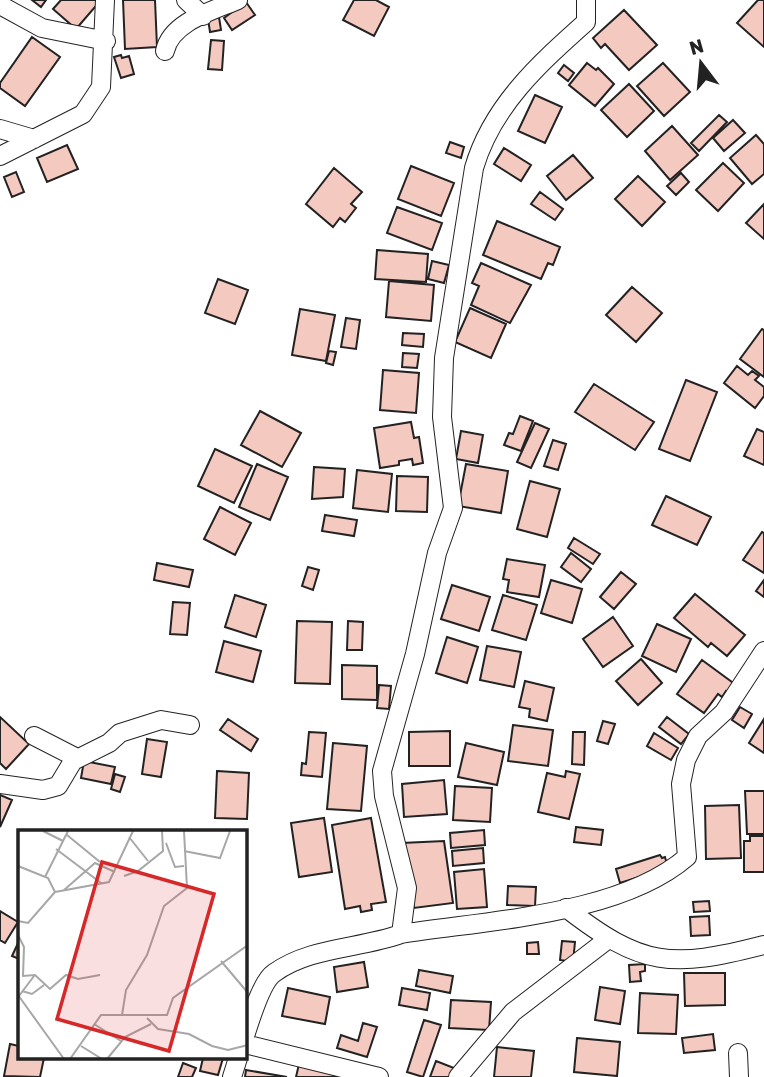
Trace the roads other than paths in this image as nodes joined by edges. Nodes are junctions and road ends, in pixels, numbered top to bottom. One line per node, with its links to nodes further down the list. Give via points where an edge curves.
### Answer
1 (105, 0): 7 (street)
2 (187, 0): 6 (street)
3 (238, 0): 6 (street)
4 (586, 0): 18 (street, via 586,22 518,87 482,142 474,168 443,358 442,418 451,518 437,553 382,771 407,888)
5 (0, 5): 7 (street, via 42,28)
6 (203, 16): 8 (street, via 168,38)
7 (106, 41): 10 (street, via 101,87 83,114)
8 (165, 51)
9 (0, 129): 10 (street)
10 (34, 139): 11 (street)
11 (0, 156)
12 (764, 651): 17 (street, via 724,712 698,736 686,760 681,784 687,857 676,867 597,904)
13 (190, 725): 15 (street, via 161,720 138,727)
14 (34, 736): 15 (street, via 66,750)
15 (73, 761): 16 (street, via 58,786 43,790)
16 (0, 784)
17 (566, 908): 18 (street); 19 (street)
18 (401, 934): 21 (street, via 313,953 272,974)
19 (607, 940): 20 (street, via 641,955 683,960); 27 (street, via 513,1012)
20 (764, 945)
21 (247, 1031)
22 (247, 1044): 26 (street)
23 (737, 1053): 28 (street)
24 (237, 1060): 25 (street)
25 (232, 1077)
26 (379, 1077)
27 (458, 1077)
28 (739, 1077)

